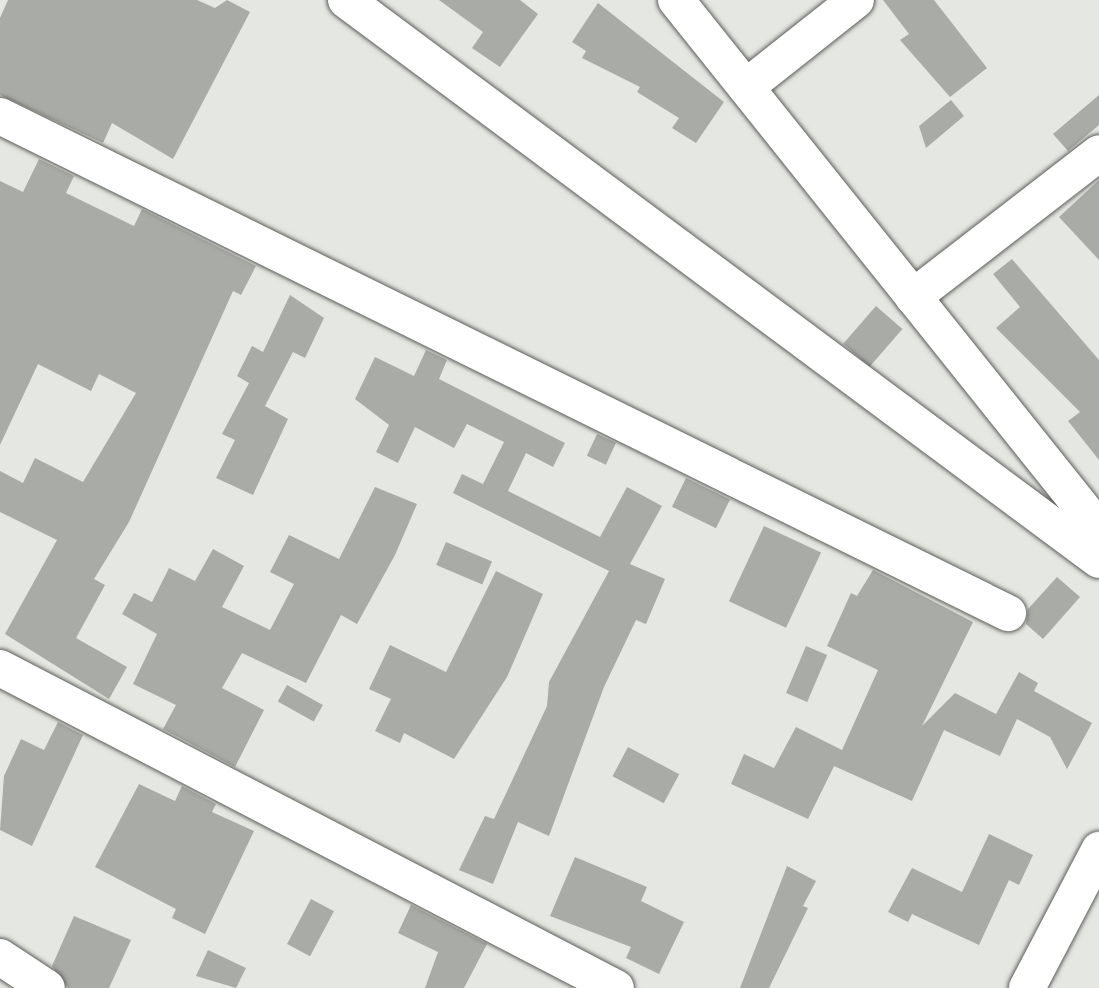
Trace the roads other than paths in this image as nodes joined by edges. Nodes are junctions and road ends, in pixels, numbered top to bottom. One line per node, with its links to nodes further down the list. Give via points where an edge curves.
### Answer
1 (346, 0): 9 (street)
2 (676, 0): 4 (street)
3 (856, 0): 4 (street)
4 (746, 87): 7 (street)
5 (0, 116): 10 (street)
6 (1099, 153): 7 (street)
7 (913, 297): 8 (street)
8 (1093, 511)
9 (1099, 560)
10 (1008, 613)
11 (0, 668): 15 (street)
12 (1099, 850): 16 (street)
13 (0, 957): 14 (street)
14 (47, 988)
15 (616, 988)
16 (1027, 988)

